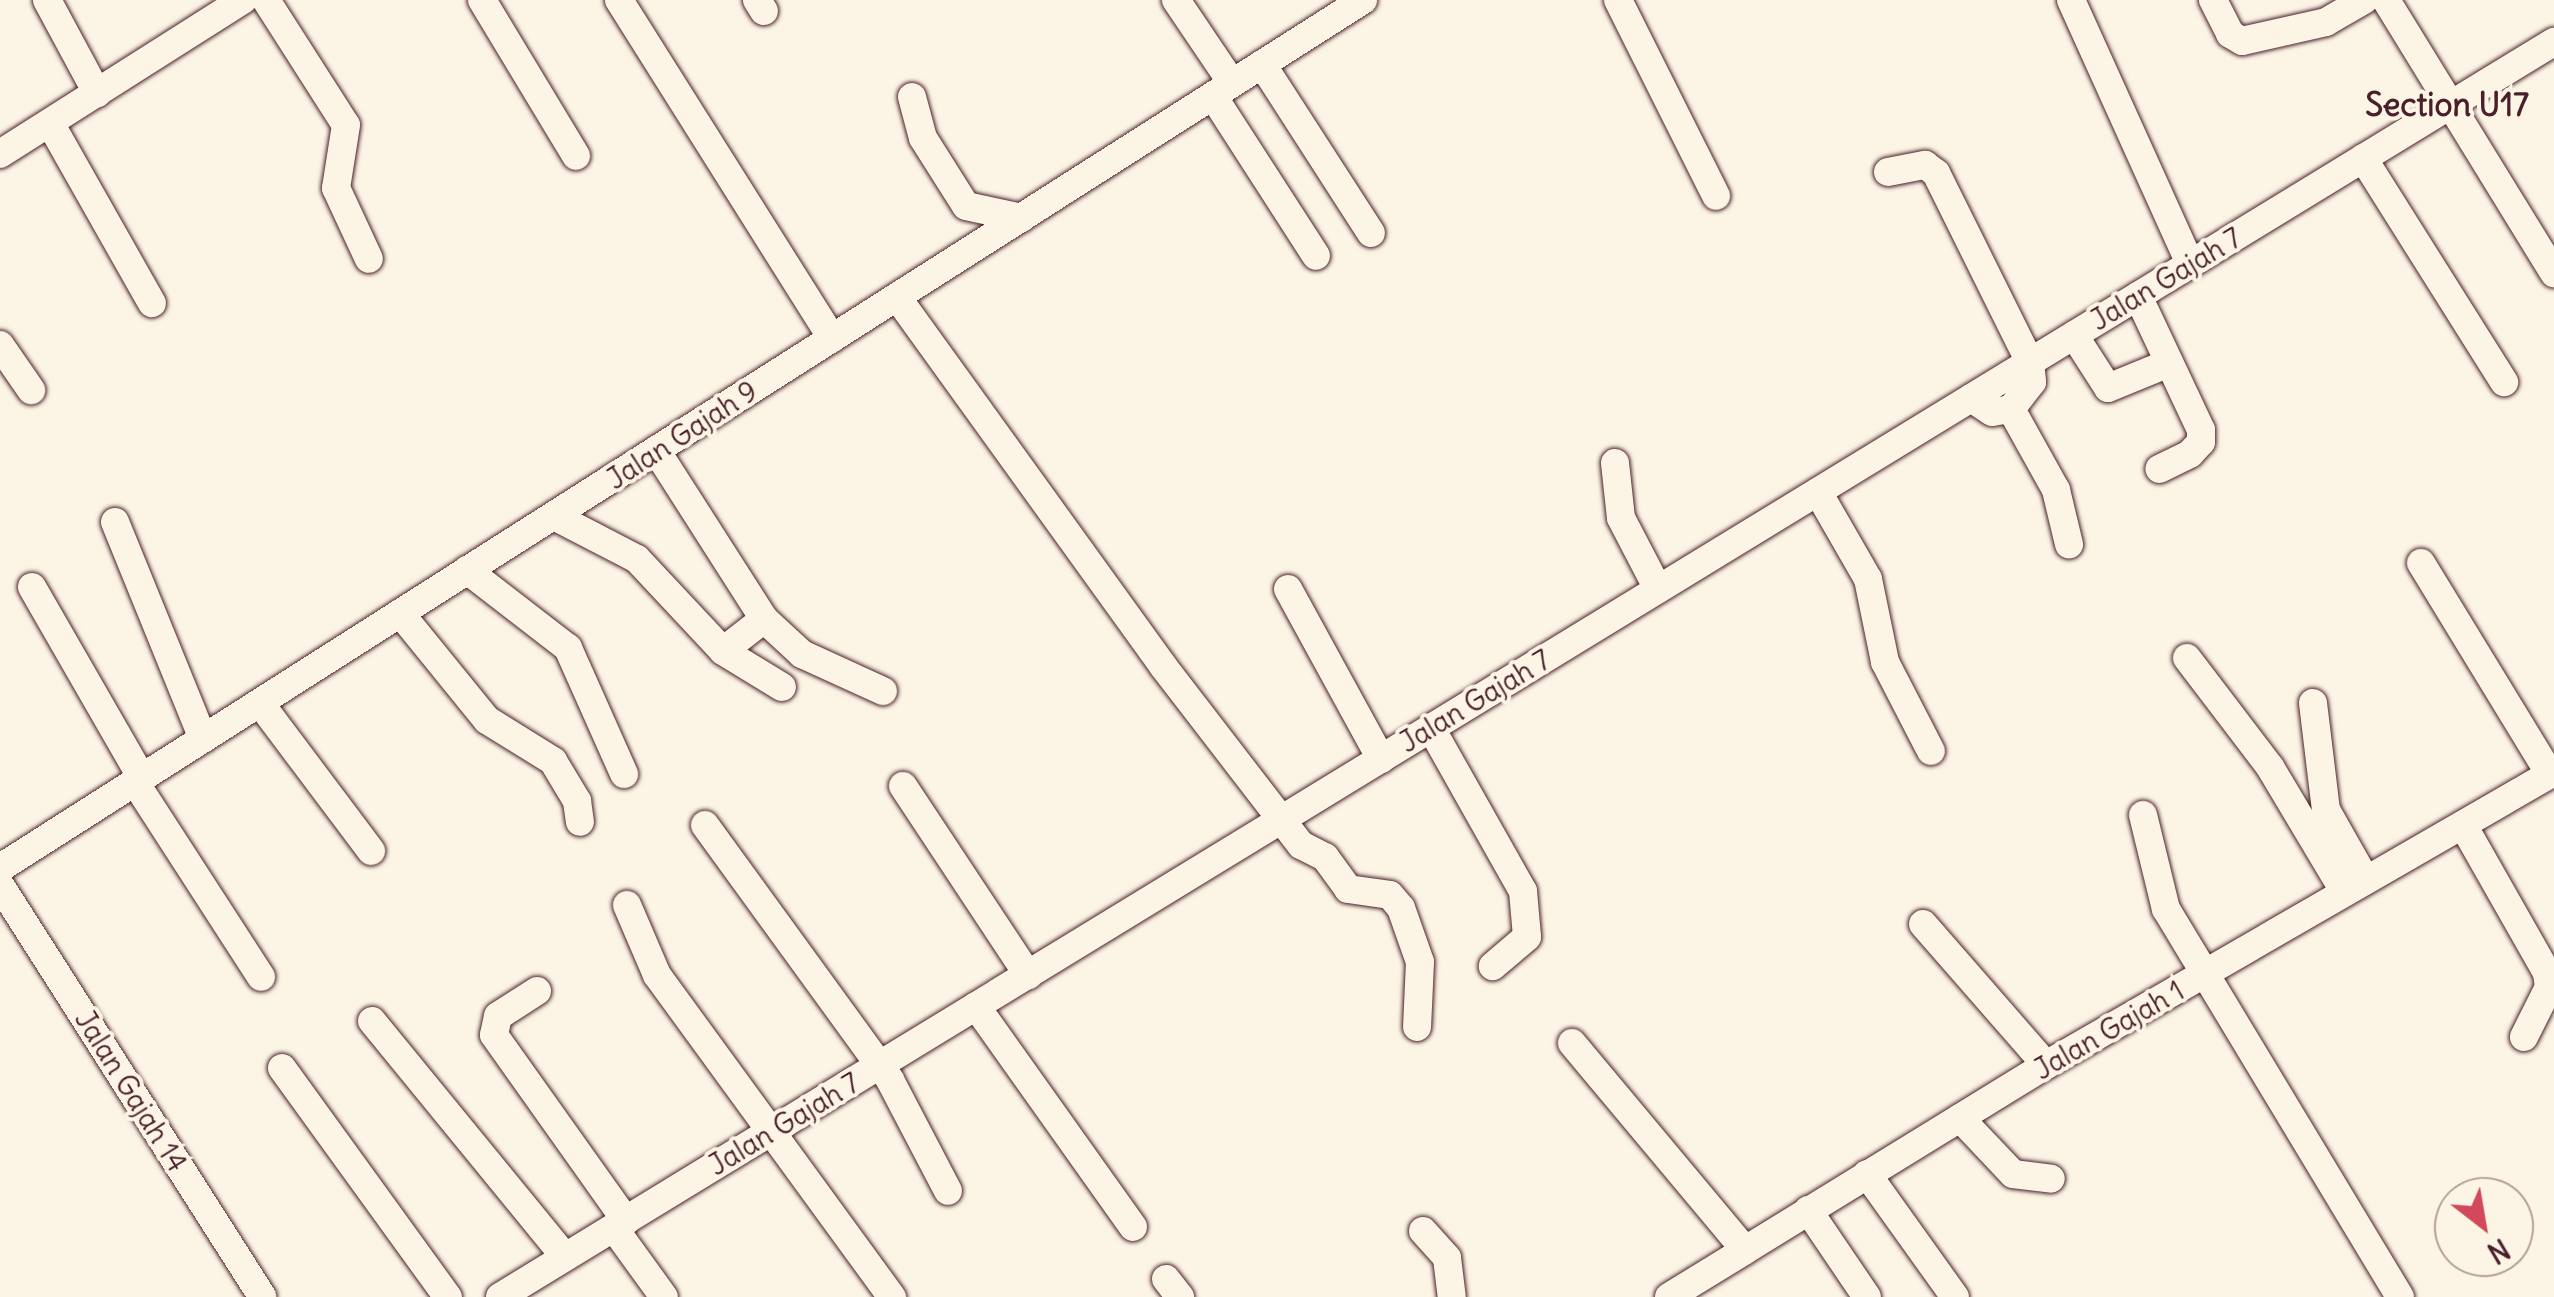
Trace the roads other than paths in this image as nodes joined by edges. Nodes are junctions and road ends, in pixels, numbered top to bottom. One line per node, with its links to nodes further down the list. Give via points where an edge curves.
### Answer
1 (46, 0): 16 (street)
2 (243, 0): 16 (street)
3 (266, 0): 28 (street, via 346,124 336,188)
4 (482, 0): 21 (street)
5 (618, 0): 35 (street)
6 (1176, 0): 15 (street)
7 (1363, 0): 14 (street, Jalan Gajah 9)
8 (1618, 0): 24 (street)
9 (2071, 0): 29 (street)
10 (2213, 0): 11 (street, via 2230,34 2242,41 2326,22)
11 (2364, 0)
12 (2386, 0): 18 (street)
13 (2554, 42): 18 (street, Jalan Gajah 7)
14 (1262, 64): 15 (street, Jalan Gajah 9); 26 (street)
15 (1222, 90): 25 (street, Jalan Gajah 9); 27 (street)
16 (97, 93): 19 (street)
17 (912, 97): 25 (street, via 923,138 966,206)
18 (2450, 105): 22 (street, Jalan Gajah 7); 30 (street)
19 (50, 123): 20 (street); 33 (street)
20 (0, 154)
21 (576, 156)
22 (2363, 158): 29 (street, Jalan Gajah 7); 39 (street)
23 (1888, 172): 37 (street, via 1926,165 1936,173)
24 (1716, 196)
25 (1022, 218): 31 (street, Jalan Gajah 9)
26 (1371, 232)
27 (1316, 256)
28 (369, 258)
29 (2190, 264): 32 (street, Jalan Gajah 7)
30 (2554, 272)
31 (897, 296): 35 (street, Jalan Gajah 9); 72 (street, via 1163,666)
32 (2138, 296): 34 (street, Jalan Gajah 7); 38 (street)
33 (152, 303)
34 (2074, 336): 37 (street, Jalan Gajah 7); 38 (street, via 2108,388)
35 (832, 338): 43 (street, Jalan Gajah 9)
36 (0, 345): 40 (street)
37 (2030, 362): 41 (street, Jalan Gajah 7); 42 (street, via 2032,382)
38 (2169, 363): 45 (street, via 2201,442)
39 (2504, 382)
40 (31, 390)
41 (1972, 398): 42 (street, via 1992,412); 46 (street, Jalan Gajah 7)
42 (2011, 409): 49 (street, via 2056,490)
43 (656, 450): 47 (street, Jalan Gajah 9); 56 (street)
44 (1615, 463): 54 (street, via 1621,518)
45 (2159, 469)
46 (1818, 492): 54 (street, Jalan Gajah 7); 65 (street, via 1868,579 1885,662)
47 (556, 517): 51 (street, Jalan Gajah 9); 57 (street, via 637,559)
48 (115, 522): 64 (street)
49 (2068, 544)
50 (2421, 563): 67 (street)
51 (467, 570): 55 (street, Jalan Gajah 9); 68 (street, via 568,648)
52 (32, 587): 69 (street)
53 (1288, 588): 66 (street)
54 (1658, 590): 63 (street, Jalan Gajah 7)
55 (400, 613): 61 (street, Jalan Gajah 9); 73 (street, via 487,720 553,761 577,801)
56 (764, 619): 57 (street); 60 (street, via 802,654)
57 (723, 651): 59 (street)
58 (2187, 658): 79 (street)
59 (782, 687)
60 (883, 691)
61 (260, 702): 64 (street, Jalan Gajah 9); 76 (street)
62 (2313, 703): 79 (street, via 2326,810)
63 (1431, 728): 66 (street, Jalan Gajah 7); 82 (street, via 1523,891 1527,938)
64 (203, 739): 69 (street, Jalan Gajah 9)
65 (1931, 752)
66 (1381, 759): 72 (street, Jalan Gajah 7)
67 (2552, 773): 75 (street, Jalan Gajah 1)
68 (624, 774)
69 (138, 780): 77 (street, Jalan Gajah 9); 85 (street)
70 (903, 786): 83 (street)
71 (2143, 815): 84 (street, via 2159,893)
72 (1286, 817): 83 (street, Jalan Gajah 7); 89 (street, via 1304,848 1328,860 1348,889 1390,895 1401,908 1420,962)
73 (580, 822)
74 (705, 825): 93 (street)
75 (2463, 825): 79 (street, Jalan Gajah 1); 90 (street, via 2547,972 2549,987)
76 (371, 851)
77 (0, 868)
78 (0, 885): 106 (street, Jalan Gajah 14)
79 (2355, 885): 84 (street, Jalan Gajah 1)
80 (627, 905): 96 (street, via 656,974)
81 (1923, 924): 92 (street)
82 (1493, 966)
83 (1028, 974): 87 (street, Jalan Gajah 7)
84 (2206, 974): 92 (street, Jalan Gajah 1); 115 (street)
85 (261, 976)
86 (538, 991): 101 (street, via 498,1016 494,1034)
87 (976, 1006): 93 (street, Jalan Gajah 7); 102 (street)
88 (372, 1021): 105 (street)
89 (1417, 1027)
90 (2524, 1038)
91 (1572, 1043): 104 (street)
92 (2046, 1065): 95 (street, Jalan Gajah 1)
93 (877, 1067): 96 (street, Jalan Gajah 7); 99 (street)
94 (282, 1068): 107 (street)
95 (1960, 1118): 97 (street, Jalan Gajah 1); 98 (street, via 2012,1174)
96 (770, 1132): 101 (street, Jalan Gajah 7); 110 (street)
97 (1867, 1174): 100 (street, Jalan Gajah 1); 114 (street)
98 (2051, 1179)
99 (948, 1191)
100 (1808, 1210): 104 (street, Jalan Gajah 1); 113 (street)
101 (620, 1224): 105 (street, Jalan Gajah 7); 109 (street)
102 (1132, 1227)
103 (1424, 1231): 111 (street, via 1447,1258 1455,1277)
104 (1745, 1250): 112 (street, Jalan Gajah 1)
105 (565, 1257): 108 (street, Jalan Gajah 7)
106 (262, 1297)
107 (448, 1297)
108 (500, 1297)
109 (664, 1297)
110 (892, 1297)
111 (1452, 1297)
112 (1669, 1297)
113 (1867, 1297)
114 (1954, 1297)
115 (2400, 1297)

